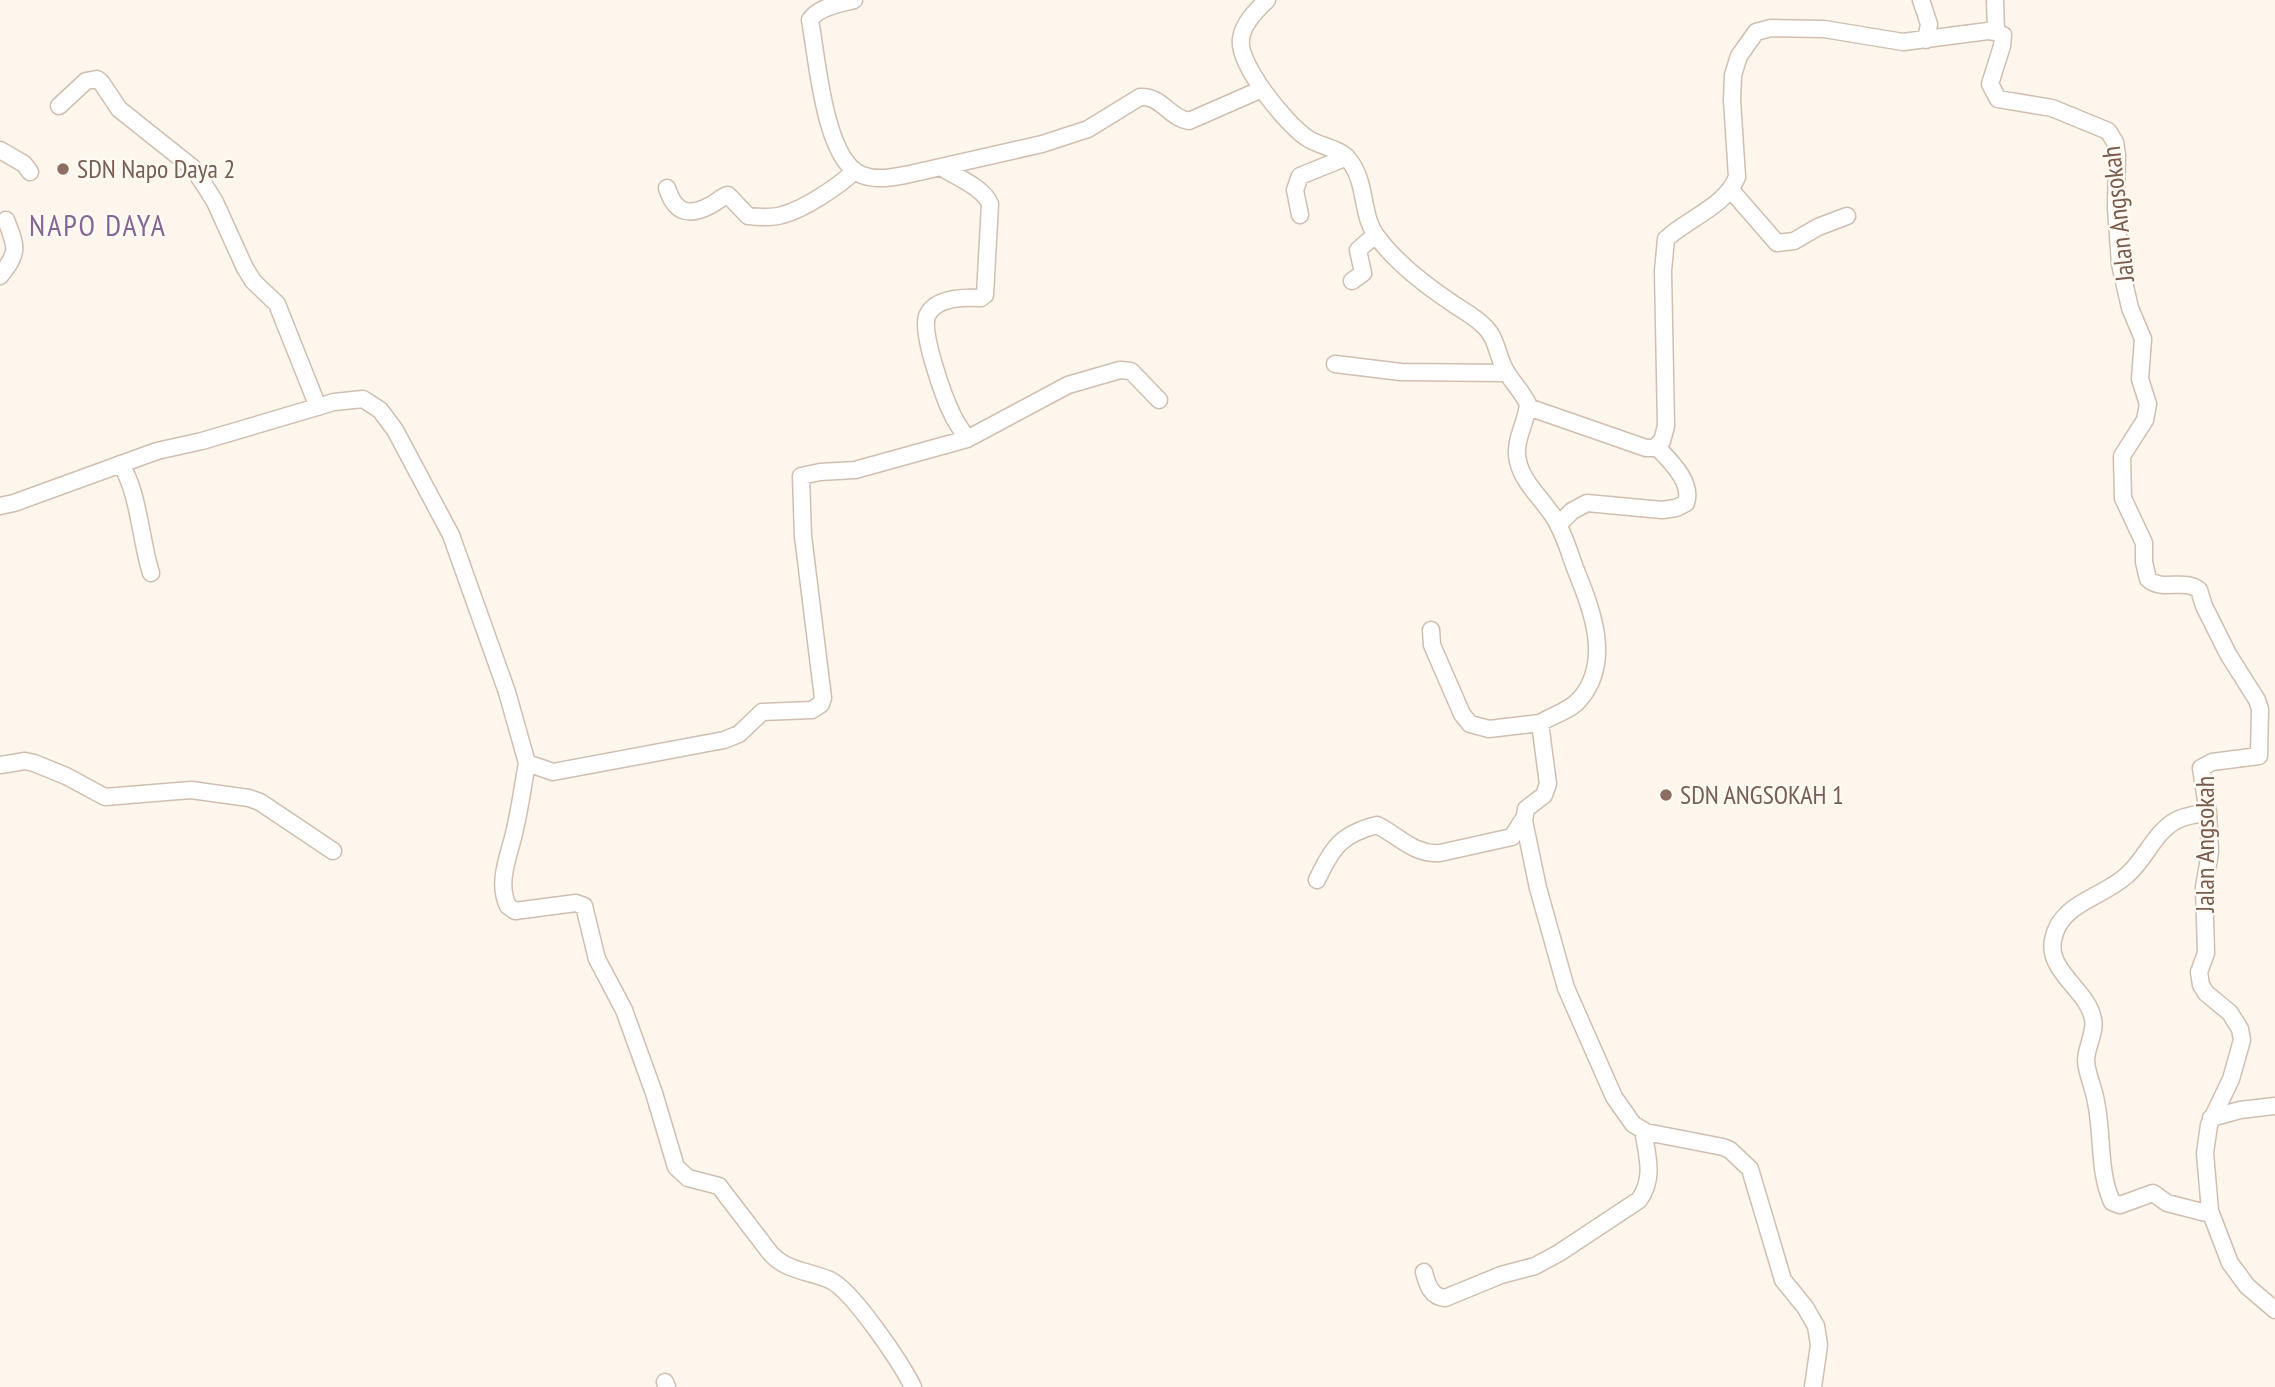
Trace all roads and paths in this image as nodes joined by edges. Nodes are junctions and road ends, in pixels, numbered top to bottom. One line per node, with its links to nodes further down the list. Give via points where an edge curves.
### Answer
1 (854, 0): 12 (street, via 823,10 810,20 828,125 836,146)
2 (1267, 0): 7 (street, via 1250,18 1241,38 1243,58)
3 (1922, 0): 6 (street, via 1929,24)
4 (1995, 0): 5 (street)
5 (1996, 32): 6 (street); 34 (street, Jalan Angsokah, via 2003,35 2002,46 1990,85 1998,99 2052,107 2108,131 2115,142 2120,264 2130,309 2143,339 2140,379 2148,404 2145,420 2122,456 2123,498 2144,543 2148,579 2199,590 2228,654)
6 (1926, 40): 15 (street, via 1889,42 1824,29 1756,32 1735,65 1732,100 1737,177)
7 (1262, 89): 10 (street, via 1308,139); 11 (street, via 1189,121 1173,116 1148,96 1140,97 1088,129)
8 (59, 106): 25 (street, via 86,81 97,79 119,109 192,168 215,202 253,281 278,304)
9 (0, 150): 13 (street)
10 (1347, 157): 16 (street, via 1300,176 1295,190); 19 (street, via 1360,179)
11 (941, 167): 12 (street, via 889,177 867,177); 27 (street, via 981,192 990,204 985,295 949,299 926,318 936,371)
12 (855, 171): 14 (street, via 824,194 777,216 748,216 728,195 706,208 685,211 674,205)
13 (30, 172)
14 (667, 188)
15 (1730, 189): 17 (street, via 1777,243 1794,241); 28 (street, via 1666,239 1666,426)
16 (1300, 215)
17 (1847, 216)
18 (6, 220): 20 (street, via 15,257)
19 (1375, 235): 21 (street, via 1358,250 1363,273); 23 (street, via 1387,251 1484,325)
20 (0, 276)
21 (1352, 281)
22 (1335, 364): 23 (street, via 1401,372)
23 (1506, 373): 26 (street)
24 (1160, 400): 27 (street, via 1125,369 1068,385)
25 (318, 407): 29 (street); 36 (street, via 363,399 380,410 395,430 451,535)
26 (1528, 407): 28 (street, via 1629,443); 31 (street, via 1517,460)
27 (967, 439): 36 (street, via 855,470 801,476 803,536 823,698 817,708 762,712 739,734 723,740 553,772)
28 (1657, 447): 31 (street, via 1685,484 1686,503 1662,510 1587,503)
29 (120, 464): 30 (street); 32 (street, via 131,488)
30 (0, 506)
31 (1558, 525): 35 (street, via 1592,611 1595,671 1577,702)
32 (151, 573)
33 (1431, 630): 35 (street, via 1432,645 1470,724 1489,729)
34 (2267, 709): 38 (street, Jalan Angsokah, via 2259,756 2202,766)
35 (1539, 723): 39 (street, via 1548,784)
36 (527, 763): 48 (street, via 504,870 508,906 515,911 576,903 584,906 597,958 624,1010 676,1167 688,1178 719,1186 780,1262 835,1284 874,1327)
37 (0, 765): 40 (street, via 34,763 112,798 178,790 249,798)
38 (2208, 813): 43 (street, Jalan Angsokah, via 2206,953 2199,972 2206,993 2230,1013 2242,1040 2231,1079); 45 (street, via 2192,814 2166,827 2129,874 2076,906 2055,933 2052,949 2093,1017 2087,1072 2097,1105 2104,1182 2112,1202 2120,1205 2153,1193 2167,1203)
39 (1524, 818): 41 (street, via 1512,837 1431,854 1377,825 1364,828 1335,846); 44 (street, via 1566,988 1614,1097 1628,1119)
40 (333, 850)
41 (1317, 880)
42 (2275, 1106): 43 (street)
43 (2211, 1118): 45 (street, Jalan Angsokah, via 2205,1153)
44 (1643, 1130): 46 (street, via 1649,1173 1645,1192 1559,1253 1445,1298 1433,1293); 49 (street, via 1723,1147 1751,1169 1783,1280 1809,1312 1818,1332)
45 (2210, 1214): 47 (street, Jalan Angsokah, via 2230,1263 2247,1286)
46 (1424, 1272)
47 (2275, 1310)
48 (913, 1387)
49 (1813, 1387)

